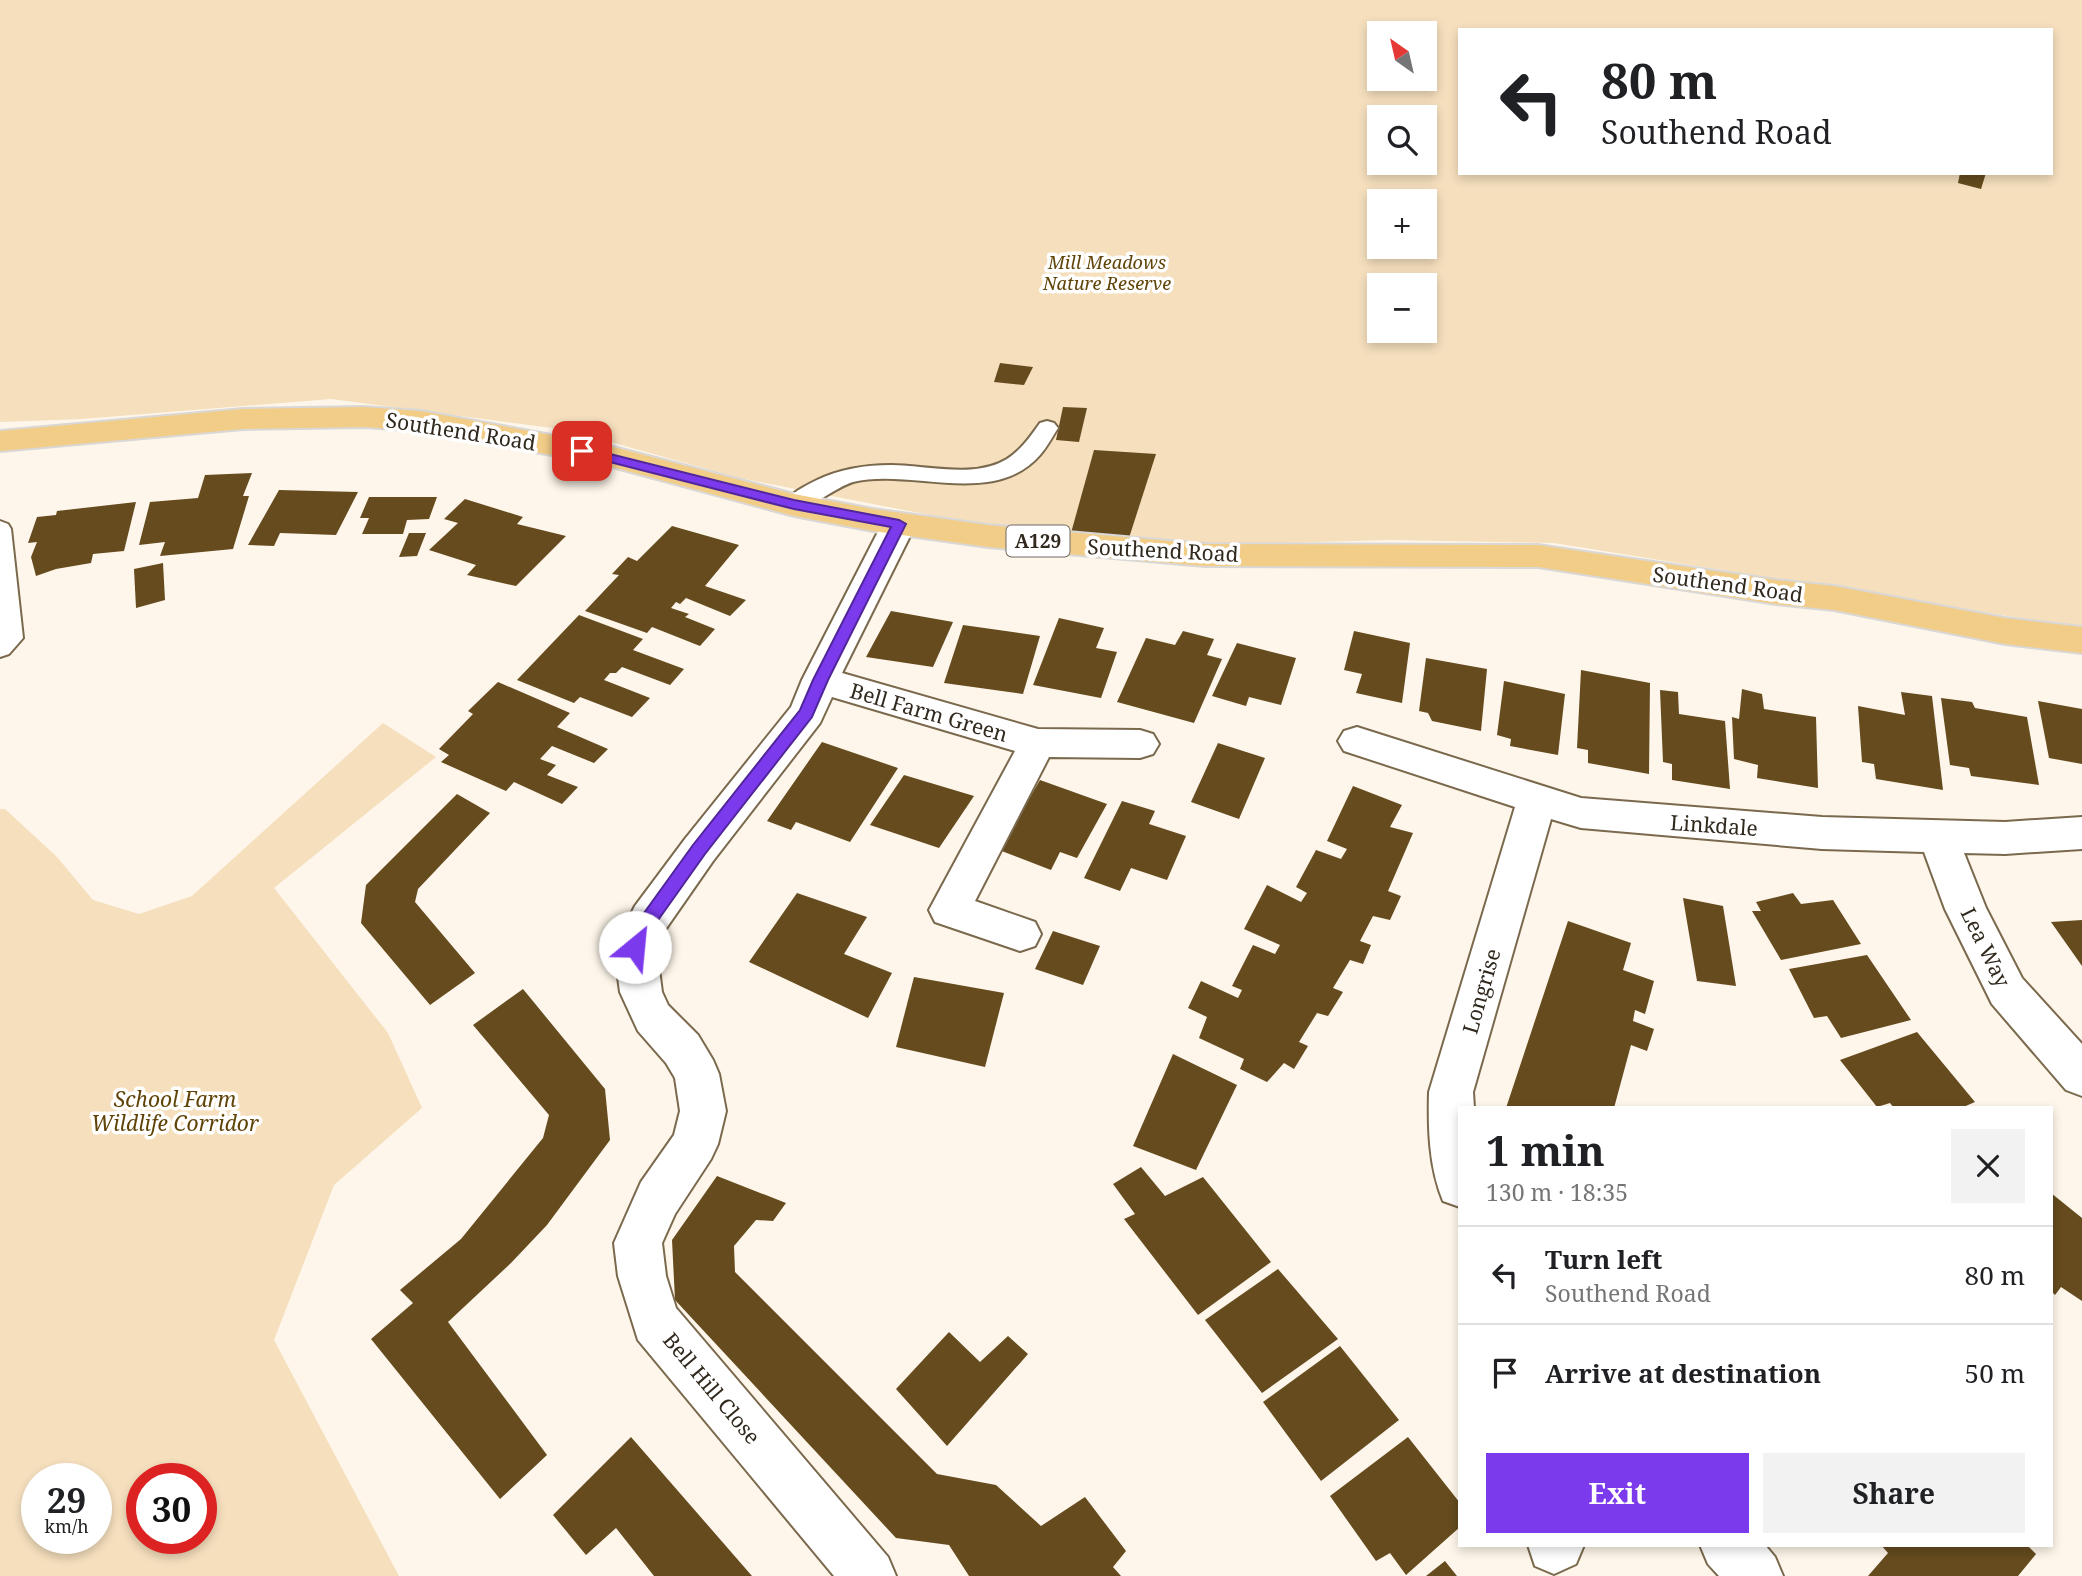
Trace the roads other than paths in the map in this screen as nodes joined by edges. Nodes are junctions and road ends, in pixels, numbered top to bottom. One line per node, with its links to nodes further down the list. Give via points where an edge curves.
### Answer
1 (1047, 428): 3 (lane, via 1040,444 1020,462 999,471 952,477 889,472 849,475)
2 (0, 440): 3 (main road, Southend Road / A129, via 243,419 421,421 606,455)
3 (794, 505): 4 (main road, Southend Road / A129)
4 (899, 524): 6 (main road, Southend Road / A129, via 1088,547 1205,555 1538,556 1834,598 2005,631); 8 (street, Bell Hill Close)
5 (0, 529): 7 (lane, via 11,638)
6 (2082, 640)
7 (0, 648)
8 (820, 680): 10 (street, Bell Farm Green); 19 (street, Bell Hill Close, via 807,713 699,850 635,947 641,992 653,1018 682,1049 697,1074 703,1111 695,1144 658,1198 638,1243 656,1322)
9 (1357, 741): 12 (street, Linkdale)
10 (1038, 743): 11 (street, Bell Farm Green); 15 (street, Bell Farm Green, via 950,910)
11 (1140, 744)
12 (1537, 800): 14 (street, Linkdale, via 1581,813 1665,822); 17 (street, Longrise, via 1451,1092)
13 (2082, 833): 14 (street, Linkdale)
14 (1938, 836): 16 (street, Lea Way, via 1966,909 2007,991)
15 (1020, 934)
16 (2082, 1076)
17 (1458, 1173)
18 (1729, 1547): 20 (street)
19 (869, 1576)
20 (1756, 1576)

